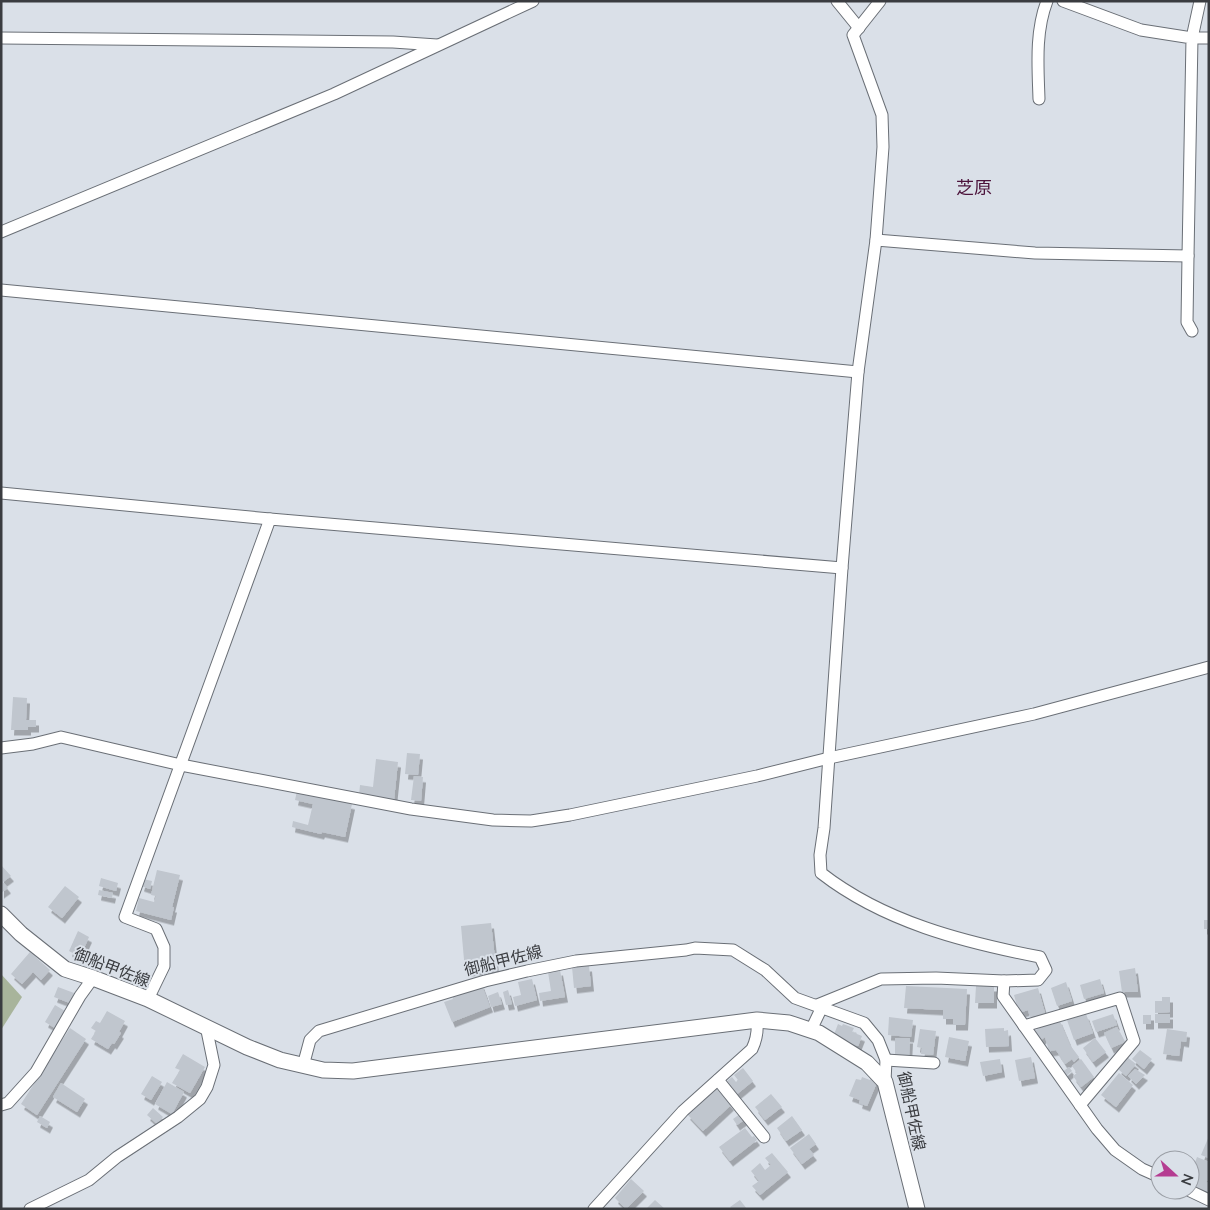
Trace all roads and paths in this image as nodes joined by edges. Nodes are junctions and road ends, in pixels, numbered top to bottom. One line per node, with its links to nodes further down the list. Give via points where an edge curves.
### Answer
1 (533, 1): 11 (street)
2 (838, 1): 7 (street)
3 (880, 1): 7 (street)
4 (1047, 1): 12 (street, via 1042,13 1038,57)
5 (1063, 1): 9 (street, via 1141,30)
6 (1200, 1): 9 (street)
7 (859, 28): 14 (street, via 853,35 882,115 883,147)
8 (1, 38): 11 (street)
9 (1192, 38): 10 (street); 15 (street)
10 (1209, 38)
11 (438, 45): 13 (street, via 334,94)
12 (1039, 99)
13 (1, 232)
14 (876, 240): 15 (street, via 1035,253); 18 (street)
15 (1188, 256): 17 (street)
16 (1, 290): 18 (street)
17 (1190, 326)
18 (858, 372): 21 (street)
19 (1, 492): 20 (street)
20 (270, 520): 21 (street); 25 (street)
21 (842, 568): 24 (street)
22 (1209, 666): 24 (street, via 1034,714)
23 (1, 748): 25 (street, via 61,737)
24 (830, 758): 25 (street, via 757,776 531,821 492,820 410,809); 28 (street, via 821,873 840,888 908,923 1002,950 1040,957 1046,970 1038,980)
25 (181, 765): 29 (street, via 125,917 156,929 164,947 164,966)
26 (1, 914): 27 (main road, 御船甲佐線, via 65,969)
27 (93, 978): 29 (main road, 御船甲佐線); 40 (street, via 36,1072 8,1103)
28 (1004, 981): 30 (street, via 881,979); 33 (street, via 1003,996)
29 (148, 999): 32 (main road, 御船甲佐線)
30 (820, 1006): 34 (street); 35 (street, 御船甲佐線, via 864,1024 878,1040); 37 (street, 御船甲佐線, via 795,998 765,970 733,950 695,948 576,960 486,981 319,1030 310,1040)
31 (757, 1020): 34 (main road, via 789,1022); 37 (main road, via 353,1071); 38 (street, via 758,1032 752,1049)
32 (206, 1026): 37 (main road, 御船甲佐線, via 247,1047); 44 (street, via 214,1064 208,1087 200,1100 89,1180)
33 (1024, 1026): 41 (street); 41 (street, via 1120,998 1134,1041)
34 (811, 1030): 39 (main road, via 867,1063)
35 (886, 1060): 36 (street); 39 (street, 御船甲佐線)
36 (934, 1063)
37 (303, 1066)
38 (718, 1080): 42 (street); 45 (street, via 683,1111)
39 (885, 1082): 46 (main road, 御船甲佐線)
40 (1, 1105)
41 (1080, 1105): 43 (street, via 1115,1150)
42 (764, 1137)
43 (1150, 1173)
44 (30, 1209)
45 (594, 1209)
46 (917, 1209)

